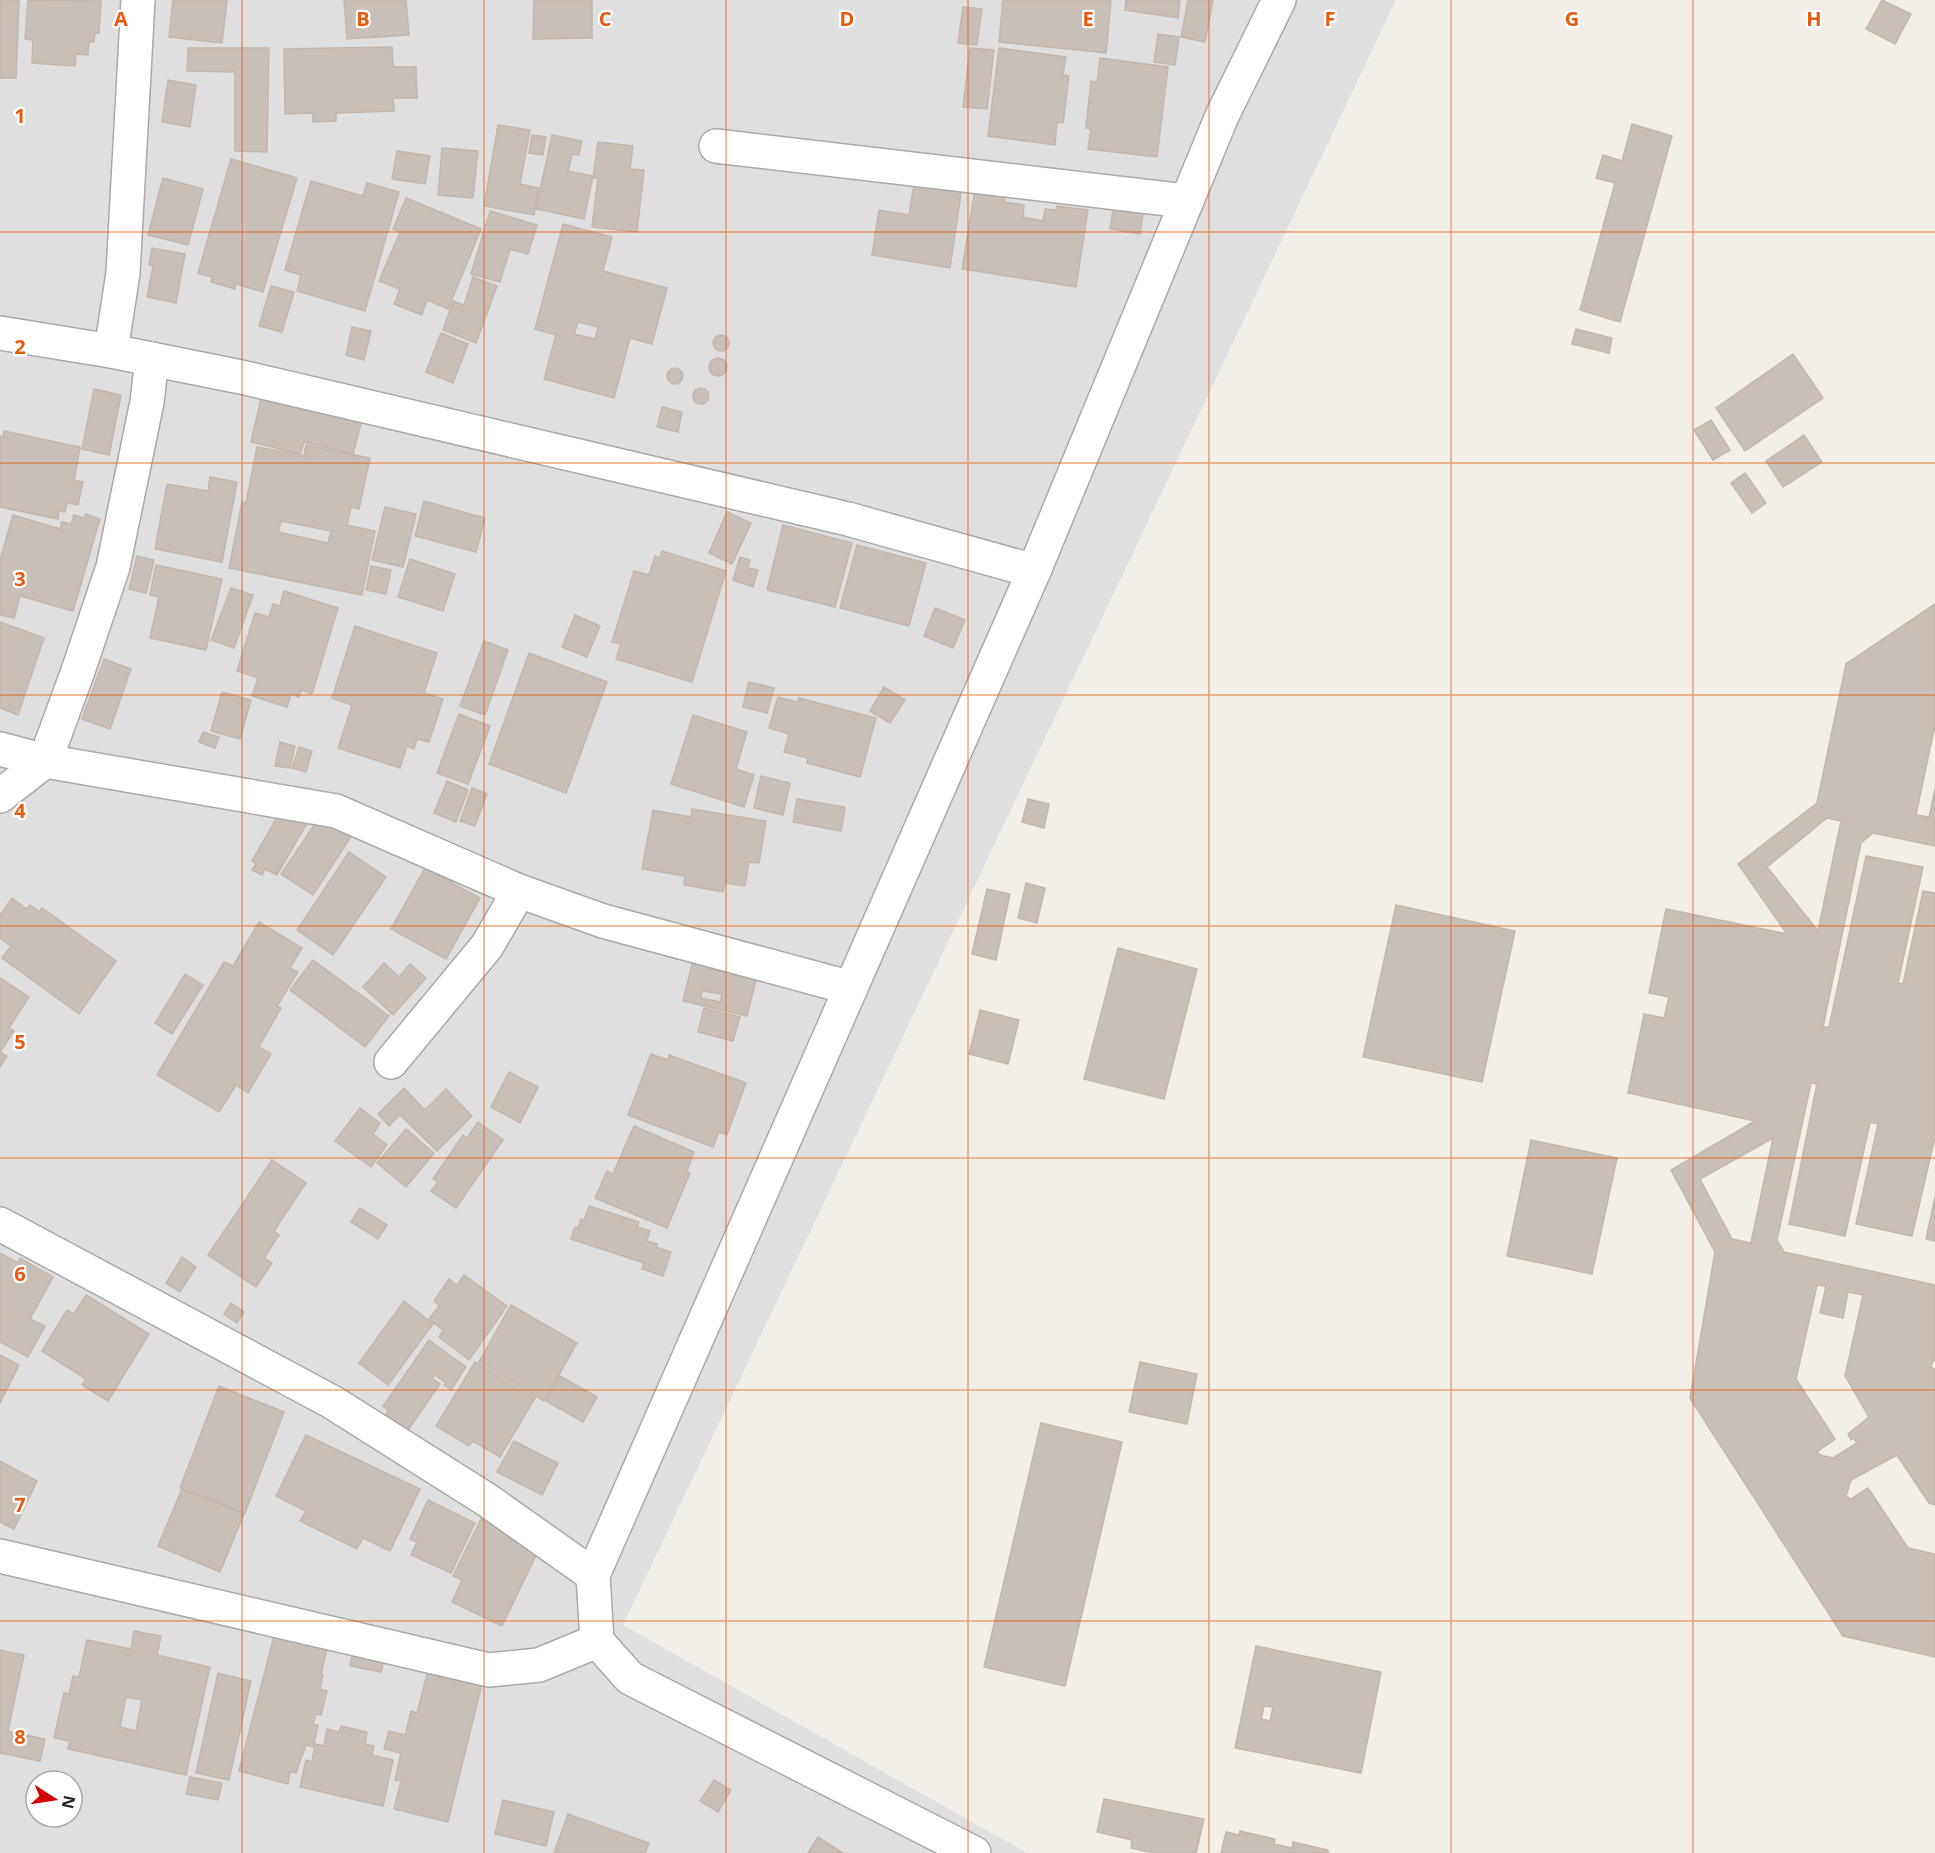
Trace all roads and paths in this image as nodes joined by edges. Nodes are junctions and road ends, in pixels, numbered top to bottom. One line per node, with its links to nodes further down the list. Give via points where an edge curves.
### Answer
1 (138, 0): 6 (street, via 123,273)
2 (1279, 0): 4 (street)
3 (716, 147): 4 (street)
4 (1185, 201): 8 (street)
5 (0, 333): 6 (street)
6 (111, 351): 7 (street)
7 (152, 359): 8 (street, via 848,519); 10 (street, via 147,402 113,567)
8 (1034, 571): 13 (street)
9 (0, 749): 10 (street)
10 (45, 761): 11 (street); 12 (street, via 336,811)
11 (0, 796)
12 (519, 891): 13 (street, via 603,921); 14 (street, via 487,946)
13 (851, 987): 17 (street)
14 (392, 1062)
15 (0, 1224): 17 (street, via 332,1402 487,1500)
16 (0, 1556): 18 (street, via 489,1670 539,1665)
17 (593, 1575): 18 (street)
18 (597, 1641): 19 (street, via 630,1678)
19 (974, 1853)

